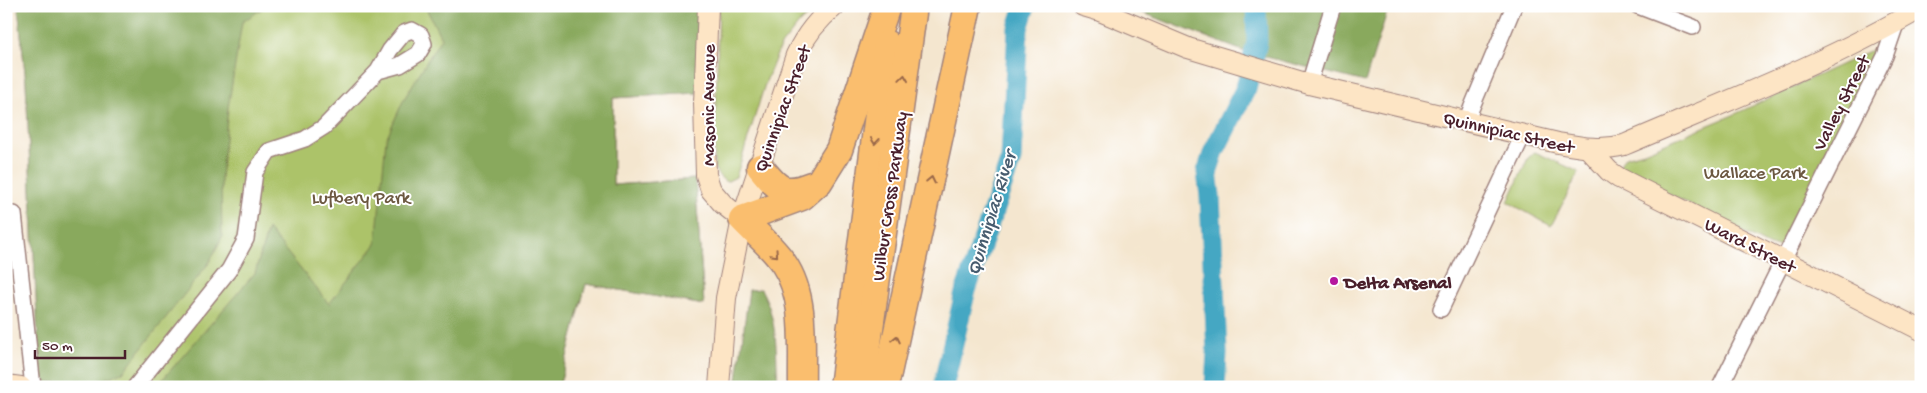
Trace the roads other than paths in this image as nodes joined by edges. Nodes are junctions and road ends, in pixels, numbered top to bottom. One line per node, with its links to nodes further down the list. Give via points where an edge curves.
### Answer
1 (708, 6): 22 (main road, Masonic Avenue, via 704,103 706,175 711,190)
2 (835, 6): 19 (main road, Quinnipiac Street, via 806,36 796,55)
3 (887, 6): 20 (highway, via 839,150)
4 (892, 6): 32 (highway, Wilbur Cross Parkway, one-way to 32)
5 (914, 6): 33 (highway, Wilbur Cross Parkway, one-way to 5)
6 (968, 6): 34 (highway, one-way to 6)
7 (1082, 6): 15 (main road, Quinnipiac Street, via 1188,48)
8 (1333, 6): 15 (street)
9 (1514, 6): 16 (street)
10 (1638, 6): 13 (street)
11 (1920, 7): 12 (main road, Quinnipiac Street)
12 (1898, 21): 18 (main road, Quinnipiac Street, via 1825,58 1624,145); 23 (street, Valley Street, via 1886,56)
13 (1693, 27)
14 (378, 71): 29 (street, via 324,127 305,140 269,151 255,172 246,239 229,270)
15 (1309, 84): 16 (main road, Quinnipiac Street)
16 (1466, 121): 17 (main road, Quinnipiac Street)
17 (1523, 135): 18 (main road, Quinnipiac Street); 24 (street)
18 (1588, 148): 23 (main road, Ward Street, via 1619,178)
19 (760, 168): 20 (highway, via 772,183 784,190 799,190); 22 (main road, Quinnipiac Street)
20 (819, 182): 22 (highway, via 802,197)
21 (14, 214): 28 (street)
22 (742, 219): 30 (main road, Quinnipiac Street, via 726,298); 31 (highway, one-way to 31, via 784,263 796,288 801,326)
23 (1782, 260): 25 (main road, Ward Street); 35 (street, Valley Street)
24 (1441, 310)
25 (1921, 330)
26 (6, 385): 27 (main road)
27 (21, 387)
28 (33, 387)
29 (135, 387)
30 (719, 387)
31 (802, 387)
32 (842, 387)
33 (862, 387)
34 (886, 387)
35 (1720, 387)

